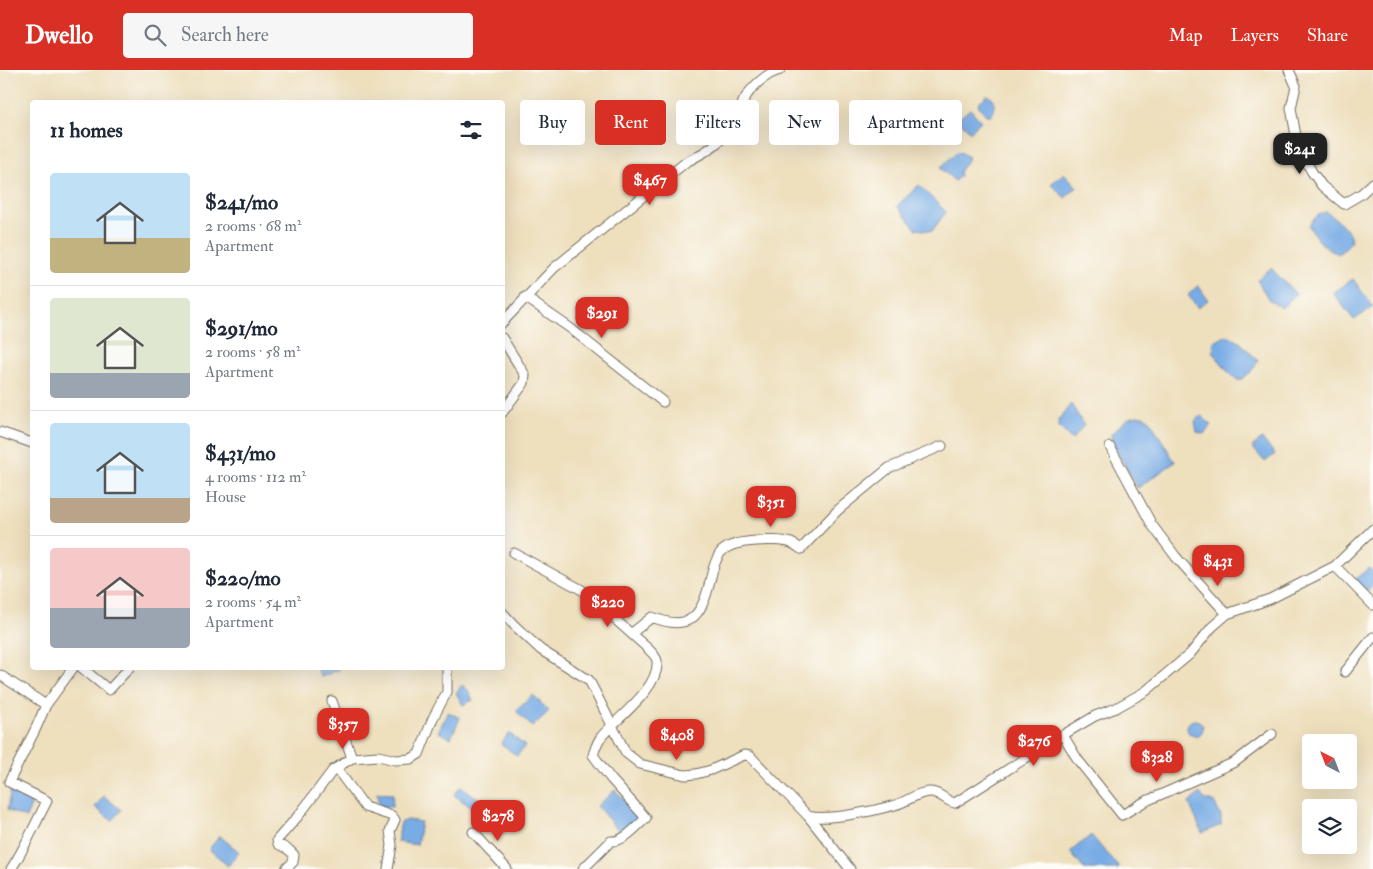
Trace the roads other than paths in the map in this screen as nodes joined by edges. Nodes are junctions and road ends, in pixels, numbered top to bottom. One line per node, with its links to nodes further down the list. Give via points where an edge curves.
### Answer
1 (780, 70): 4 (street, via 752,88 743,102 737,122 719,143 686,162 622,212 554,268)
2 (1289, 70): 3 (street, via 1296,86 1291,108 1298,147 1322,186 1344,204)
3 (1373, 183)
4 (525, 297): 5 (street); 7 (street, via 570,328)
5 (505, 320)
6 (505, 343): 8 (street, via 525,375 524,383)
7 (663, 402)
8 (505, 409)
9 (0, 432): 10 (street)
10 (30, 442)
11 (942, 446): 19 (street, via 889,468 838,510 801,549 791,542 768,540 732,544 720,553 707,593 695,616 684,624 652,617)
12 (1110, 447): 17 (street, via 1152,525)
13 (1373, 529): 15 (street)
14 (514, 553): 19 (street, via 582,590)
15 (1335, 566): 16 (street); 17 (street, via 1270,600)
16 (1373, 605)
17 (1227, 614): 31 (street, via 1190,654 1146,691)
18 (505, 615): 29 (street, via 541,650 589,680)
19 (632, 633): 29 (street, via 655,656 654,676 643,695)
20 (1373, 637): 25 (street)
21 (71, 670): 28 (street)
22 (84, 670): 23 (street, via 109,690)
23 (126, 670)
24 (447, 670): 32 (street, via 446,692 419,754 411,759 396,760 378,756)
25 (1346, 672)
26 (0, 675): 28 (street)
27 (332, 701): 32 (street)
28 (46, 705): 36 (street, via 9,782 48,801)
29 (612, 725): 34 (street, via 626,753 640,764 685,775 703,773 744,755 750,756); 40 (street, via 593,754 646,818 625,836 611,840)
30 (1272, 734): 31 (street, via 1235,762 1122,814 1078,760)
31 (1063, 735): 34 (street, via 956,803 930,792 897,805 856,814 818,819)
32 (352, 758): 33 (street)
33 (336, 768): 37 (street, via 277,840 294,856); 38 (street, via 365,807 395,820 390,831 392,845)
34 (808, 816): 41 (street)
35 (473, 832): 39 (street)
36 (11, 869)
37 (286, 869)
38 (388, 869)
39 (506, 869)
40 (583, 869)
41 (850, 869)

